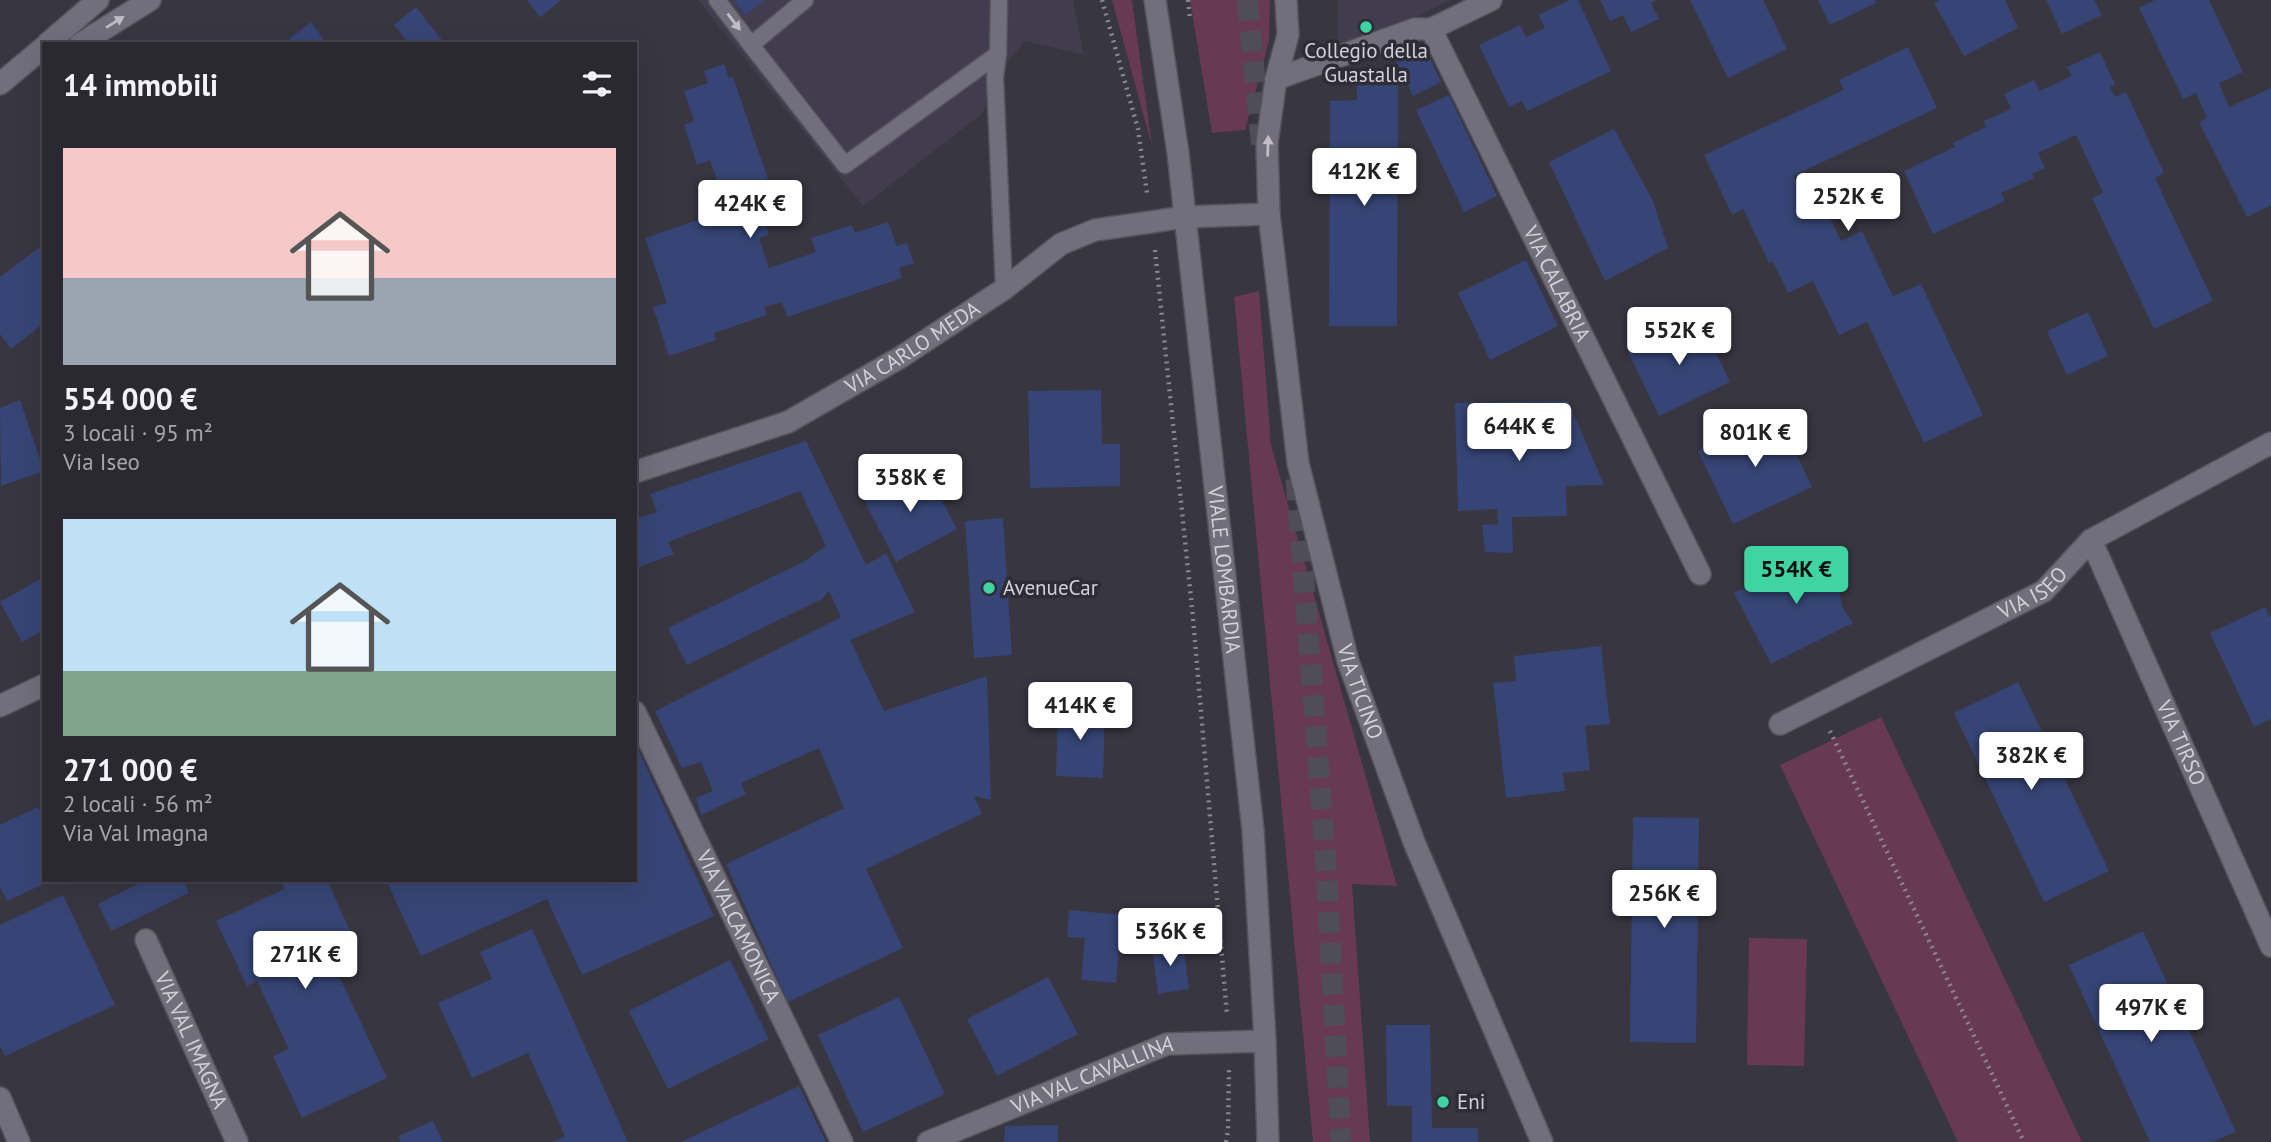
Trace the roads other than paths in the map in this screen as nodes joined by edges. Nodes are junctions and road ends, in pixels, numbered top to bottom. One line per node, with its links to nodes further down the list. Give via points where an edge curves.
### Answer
1 (99, 0): 10 (street)
2 (150, 0): 11 (street, one-way to 2)
3 (717, 0): 12 (lane, one-way to 12)
4 (805, 0): 12 (lane)
5 (999, 0): 14 (lane)
6 (1155, 0): 20 (street, VIALE LOMBARDIA)
7 (1286, 0): 16 (street, VIA TICINO, via 1288,36)
8 (1491, 0): 9 (street)
9 (1431, 29): 16 (street, via 1415,29); 25 (street, VIA CALABRIA)
10 (49, 42)
11 (83, 42)
12 (751, 45): 14 (lane, via 845,165)
13 (42, 48): 17 (street)
14 (998, 54): 21 (lane, via 995,77)
15 (42, 68): 18 (street)
16 (1276, 79): 19 (street, VIA TICINO, one-way to 16, via 1267,143)
17 (0, 84)
18 (0, 94)
19 (1269, 214): 20 (street, VIA CARLO MEDA); 40 (street, VIA TICINO, via 1298,463 1348,661 1414,842)
20 (1184, 217): 21 (street, VIA CARLO MEDA, via 1095,230 1061,244); 32 (street, VIALE LOMBARDIA, via 1253,830)
21 (1004, 289): 23 (street, VIA CARLO MEDA, via 789,422)
22 (2271, 443): 24 (street, VIA ISEO)
23 (637, 471)
24 (2091, 540): 29 (street, VIA ISEO, via 2044,591); 31 (street, VIA TIRSO)
25 (1700, 574)
26 (42, 686): 27 (street)
27 (0, 706)
28 (637, 716): 37 (street, VIA VALCAMONICA)
29 (1780, 724)
30 (146, 940): 36 (street, VIA VAL IMAGNA)
31 (2271, 946)
32 (1265, 1041): 38 (street, VIA VAL CAVALLINA, via 1167,1044); 39 (street, VIALE LOMBARDIA)
33 (0, 1098): 34 (street)
34 (5, 1124): 35 (street)
35 (19, 1142)
36 (237, 1142)
37 (842, 1142)
38 (928, 1142)
39 (1268, 1142)
40 (1542, 1142)

